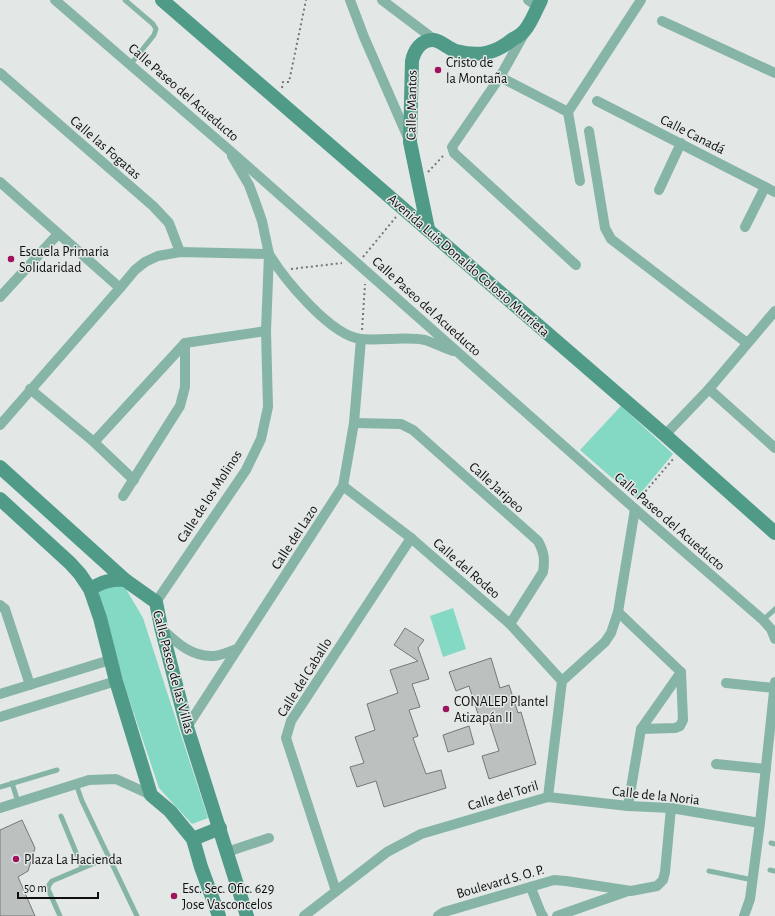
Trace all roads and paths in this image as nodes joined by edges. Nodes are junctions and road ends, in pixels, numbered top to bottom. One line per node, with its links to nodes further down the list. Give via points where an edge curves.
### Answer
1 (55, 0): 12 (street, Calle Paseo del Acueducto)
2 (124, 0): 12 (lane, via 156,29)
3 (162, 0): 16 (street, Avenida Luis Donaldo Colosio Murrieta)
4 (306, 0): 16 (path, via 289,82 283,82)
5 (350, 0): 20 (street)
6 (382, 0): 11 (street)
7 (641, 0): 18 (street)
8 (535, 2): 10 (street)
9 (662, 21): 14 (street)
10 (526, 30): 11 (street, via 491,53 454,50); 15 (street)
11 (435, 40): 20 (street, Calle Mantos, via 417,47 412,61)
12 (130, 64): 23 (street, Calle Paseo del Acueducto)
13 (0, 73): 35 (street, Calle las Fogatas, via 153,206 169,223)
14 (775, 74)
15 (500, 77): 18 (street); 22 (street)
16 (279, 101): 33 (street, Avenida Luis Donaldo Colosio Murrieta)
17 (597, 101): 21 (street, Calle Canadá)
18 (568, 112): 26 (street)
19 (589, 131): 46 (street, via 605,228 611,239)
20 (410, 142): 28 (street, Calle Mantos)
21 (681, 143): 29 (street, Calle Canadá); 30 (street)
22 (452, 147): 28 (path); 38 (street, via 454,153)
23 (228, 149): 24 (street, Calle Paseo del Acueducto); 25 (street, Calle de los Molinos)
24 (253, 171): 25 (street, via 246,170); 47 (street, Calle Paseo del Acueducto)
25 (244, 176): 36 (street, Calle de los Molinos, via 260,216)
26 (580, 181)
27 (0, 182): 34 (street)
28 (417, 183): 33 (street, Calle Mantos)
29 (765, 186): 31 (street, Calle Canadá); 32 (street)
30 (659, 190)
31 (775, 192)
32 (745, 227)
33 (428, 229): 52 (street, Avenida Luis Donaldo Colosio Murrieta)
34 (58, 234): 40 (street); 41 (street)
35 (180, 252): 36 (street); 40 (street, via 158,256 146,262 135,270)
36 (269, 254): 43 (street, Calle de los Molinos); 44 (street, Calle de los Molinos, via 293,287 325,318 345,334)
37 (343, 262): 39 (path)
38 (576, 265)
39 (284, 270)
40 (120, 288): 48 (street)
41 (0, 297)
42 (775, 311): 46 (street)
43 (266, 331): 45 (street); 66 (street, Calle de los Molinos, via 268,407 261,439 246,470)
44 (361, 339): 47 (street, Calle de los Molinos, via 424,340); 50 (street, Calle del Lazo)
45 (185, 343): 53 (street); 57 (street, via 185,387 180,406)
46 (747, 343): 49 (street)
47 (460, 354): 61 (street, Calle Paseo del Acueducto)
48 (30, 389): 51 (street); 53 (street)
49 (709, 389): 52 (street); 54 (street)
50 (354, 423): 58 (street, Calle del Lazo); 71 (street, Calle Jaripeo, via 401,424 413,430 538,541 544,552 544,572)
51 (0, 425)
52 (665, 435): 55 (street, Avenida Luis Donaldo Colosio Murrieta)
53 (94, 442): 57 (street)
54 (775, 448)
55 (682, 449): 61 (path, via 637,501); 62 (street, Avenida Luis Donaldo Colosio Murrieta)
56 (0, 467): 64 (street, Calle Paseo de las Villas)
57 (134, 480): 59 (street)
58 (343, 486): 63 (street, Calle del Rodeo); 74 (street, Calle del Lazo)
59 (122, 496)
60 (0, 499): 65 (street, via 70,563)
61 (635, 509): 69 (street); 70 (street, Calle Paseo del Acueducto)
62 (775, 533)
63 (411, 538): 71 (street, Calle del Rodeo); 110 (street, Calle del Caballo, via 291,721 286,738)
64 (125, 580): 65 (street, via 107,581); 66 (street, Calle Paseo de las Villas)
65 (90, 589): 75 (street)
66 (156, 602): 72 (street, Calle Paseo de las Villas)
67 (2, 608): 80 (street)
68 (775, 609): 70 (lane)
69 (618, 612): 76 (street); 78 (street, via 605,642)
70 (763, 620): 73 (street, Calle Paseo del Acueducto)
71 (510, 624): 78 (street, Calle del Rodeo)
72 (161, 627): 74 (street, via 178,644 198,654 214,656); 84 (street, Calle Paseo de las Villas)
73 (775, 639)
74 (237, 649): 84 (street, Calle del Lazo)
75 (110, 660): 77 (street); 80 (street)
76 (681, 672): 85 (street); 85 (street, via 683,720 680,726)
77 (116, 681): 83 (street); 92 (street)
78 (562, 681): 93 (street, Calle del Toril)
79 (726, 683): 81 (street)
80 (30, 685): 82 (street)
81 (775, 685): 87 (street)
82 (0, 694)
83 (0, 717)
84 (187, 728): 100 (street, Calle Paseo de las Villas)
85 (641, 730): 95 (street)
86 (716, 764): 87 (street)
87 (766, 769): 99 (street)
88 (57, 770): 89 (lane)
89 (12, 783): 91 (lane); 94 (lane)
90 (76, 784): 92 (street, via 89,780 116,779); 94 (street); 104 (lane)
91 (0, 787)
92 (151, 795): 102 (street, via 170,811)
93 (548, 797): 95 (street, Calle de la Noria); 110 (street, Calle del Toril, via 421,834 386,852)
94 (18, 802): 96 (street)
95 (628, 806): 97 (street, Calle de la Noria)
96 (0, 808)
97 (671, 808): 99 (street, Calle de la Noria); 109 (street, Boulevard S. O. P., via 663,880 657,886)
98 (61, 816): 105 (lane)
99 (760, 823): 107 (street)
100 (220, 828): 102 (street); 103 (street, Calle Paseo de las Villas)
101 (268, 838): 103 (street)
102 (193, 839): 114 (street)
103 (227, 852): 115 (street, Calle Paseo de las Villas)
104 (109, 857): 105 (lane); 113 (lane)
105 (82, 867): 112 (lane, via 52,881 49,885 48,889)
106 (709, 871): 107 (lane)
107 (753, 880): 120 (street)
108 (531, 888): 109 (street, Boulevard S. O. P., via 554,880); 111 (street, Boulevard S. O. P.); 118 (street)
109 (631, 891): 119 (street)
110 (336, 892): 116 (street, Calle del Toril)
111 (460, 912): 117 (street, Boulevard S. O. P., via 444,912)
112 (60, 916)
113 (137, 916)
114 (219, 916)
115 (247, 916)
116 (304, 916)
117 (438, 916)
118 (543, 916)
119 (556, 916)
120 (744, 916)

